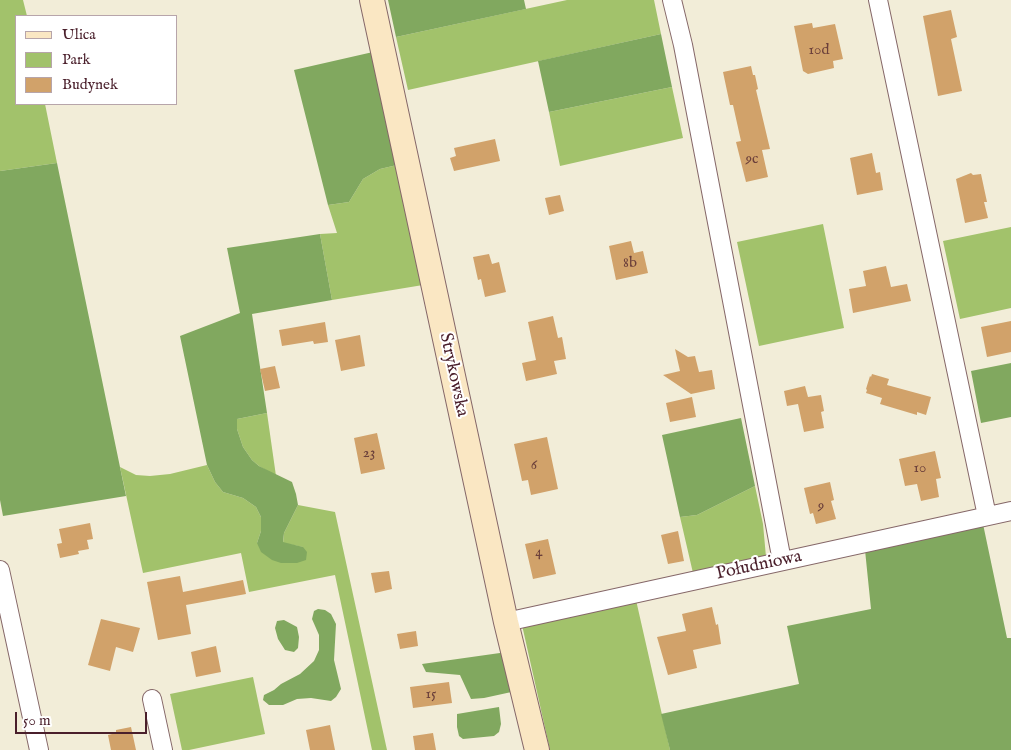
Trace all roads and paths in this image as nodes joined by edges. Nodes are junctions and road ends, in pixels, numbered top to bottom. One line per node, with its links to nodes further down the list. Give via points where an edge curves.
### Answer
1 (372, 0): 8 (street, Strykowska)
2 (672, 0): 6 (street)
3 (878, 0): 5 (street)
4 (1011, 511): 5 (street, Południowa)
5 (987, 516): 6 (street, Południowa)
6 (782, 561): 8 (street, Południowa)
7 (0, 570): 10 (street)
8 (506, 622): 12 (street, Strykowska)
9 (152, 700): 11 (street)
10 (38, 750)
11 (163, 750)
12 (536, 750)

